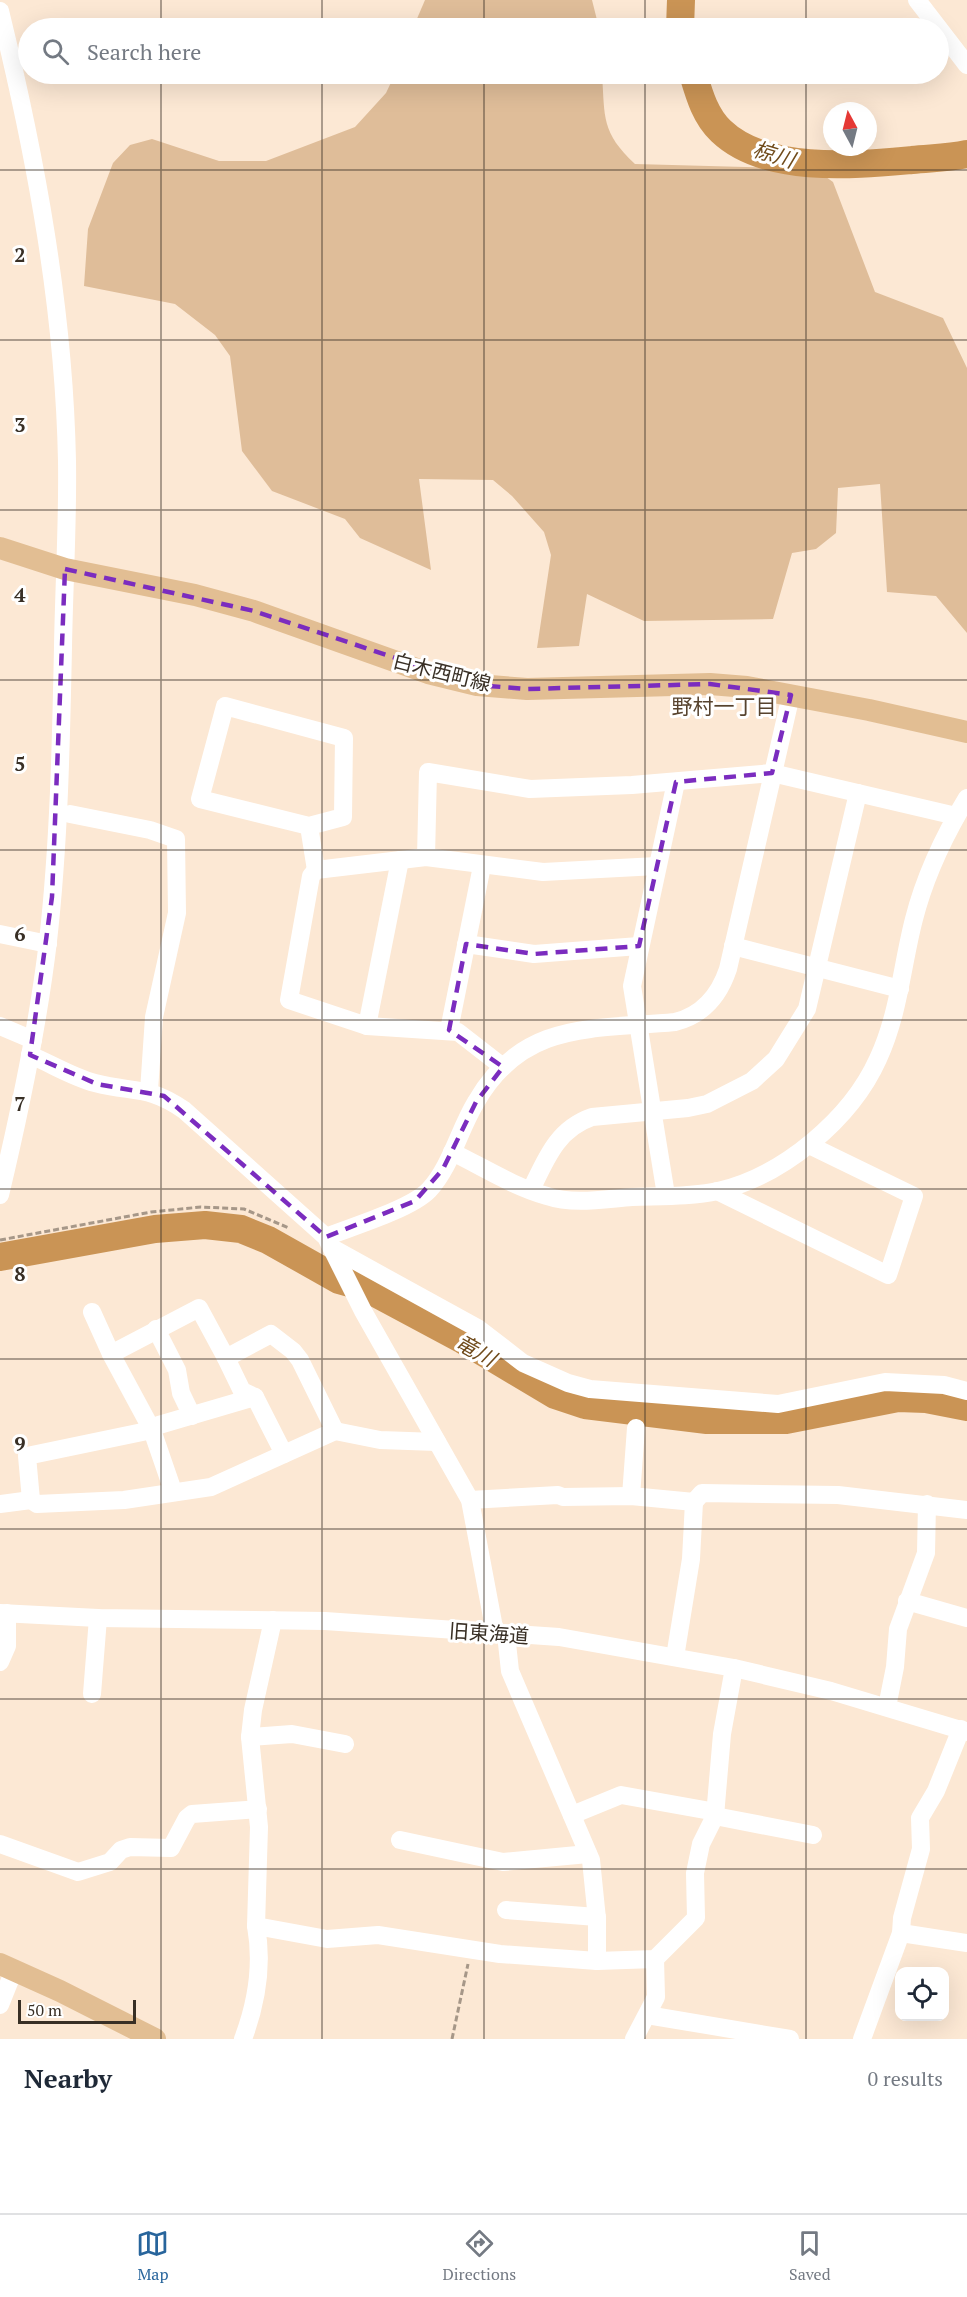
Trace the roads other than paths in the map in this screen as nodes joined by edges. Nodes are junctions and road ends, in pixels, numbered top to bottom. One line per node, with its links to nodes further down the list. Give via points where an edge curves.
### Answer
1 (917, 0): 3 (street)
2 (0, 11): 6 (street)
3 (931, 18)
4 (949, 42): 5 (street)
5 (967, 65)
6 (18, 82)
7 (18, 84): 9 (street, via 44,213 58,330 67,460)
8 (0, 548): 9 (main road, 白木西町線)
9 (65, 569): 10 (main road, 白木西町線, via 254,611 428,673 477,686 527,689 710,684); 25 (street, via 60,781)
10 (791, 695): 11 (main road, 白木西町線); 12 (street)
11 (967, 732)
12 (772, 773): 13 (street); 14 (street); 28 (street)
13 (676, 782): 19 (street, via 530,789 428,772); 22 (street)
14 (858, 793): 17 (street); 29 (street)
15 (967, 798): 17 (street)
16 (70, 814): 37 (street, via 176,839 178,907 154,1017)
17 (956, 816): 30 (street, via 917,909)
18 (309, 826): 18 (street, via 343,817 344,738 225,706 200,799); 23 (street)
19 (426, 857): 20 (street); 21 (street)
20 (400, 860): 23 (street); 33 (street)
21 (482, 866): 22 (street, via 543,872); 26 (street)
22 (657, 866): 27 (street)
23 (315, 870): 33 (street, via 289,1000)
24 (0, 933): 25 (street)
25 (48, 944): 35 (street)
26 (466, 944): 27 (street, via 534,954); 34 (street)
27 (639, 946): 31 (street, via 632,986)
28 (733, 946): 29 (street); 31 (street, via 721,988 701,1011 675,1022)
29 (817, 969): 30 (street); 38 (street, via 807,1009 796,1032 776,1059 752,1081 707,1104)
30 (900, 989): 39 (street, via 888,1034 871,1074 846,1109)
31 (640, 1025): 36 (street, via 555,1035 524,1048); 38 (street)
32 (0, 1026): 35 (street)
33 (367, 1026): 34 (street)
34 (449, 1030): 36 (street, via 458,1032)
35 (31, 1047): 37 (street, via 75,1077); 43 (street)
36 (503, 1067): 40 (street, via 476,1102)
37 (149, 1091): 45 (street, via 184,1110)
38 (654, 1110): 41 (street, via 592,1117 568,1128 550,1151); 44 (street)
39 (809, 1145): 42 (street, via 758,1175); 42 (street, via 914,1196 888,1275)
40 (452, 1152): 41 (street); 45 (street, via 429,1190)
41 (531, 1190): 44 (street, via 548,1197 583,1200)
42 (717, 1191): 44 (street)
43 (0, 1195)
44 (666, 1195)
45 (332, 1249): 50 (street, via 479,1329 532,1368 590,1389 778,1404 885,1382 944,1385); 56 (street)
46 (92, 1312): 48 (street)
47 (156, 1329): 48 (street); 49 (street, via 200,1308); 52 (street, via 177,1370 181,1393)
48 (111, 1354): 54 (street)
49 (226, 1358): 51 (street, via 242,1391); 55 (street, via 271,1334 300,1360)
50 (967, 1391)
51 (255, 1397): 52 (street); 57 (street)
52 (192, 1416): 54 (street)
53 (636, 1428): 59 (street)
54 (152, 1430): 58 (street); 60 (street, via 27,1456)
55 (335, 1431): 56 (street, via 380,1440); 57 (street)
56 (437, 1442): 61 (street)
57 (284, 1454): 58 (street, via 211,1487)
58 (173, 1491): 60 (street, via 124,1500 37,1504)
59 (631, 1496): 61 (street); 62 (street)
60 (31, 1500): 63 (street)
61 (470, 1500): 71 (street)
62 (694, 1502): 64 (street, via 702,1493 758,1493 838,1495); 72 (street, via 692,1559)
63 (0, 1504)
64 (927, 1504): 65 (street); 66 (street, via 926,1553)
65 (967, 1510)
66 (907, 1601): 69 (street); 76 (street, via 898,1629)
67 (3, 1613): 68 (street, 旧東海道); 73 (street, via 7,1646)
68 (98, 1618): 70 (street, 旧東海道); 75 (street)
69 (967, 1618)
70 (273, 1620): 71 (street, 旧東海道); 78 (street)
71 (500, 1634): 72 (street, 旧東海道, via 559,1637); 81 (street, via 510,1671)
72 (675, 1657): 74 (street, 旧東海道)
73 (0, 1662)
74 (734, 1668): 76 (street, 旧東海道); 80 (street, via 722,1734)
75 (92, 1694)
76 (887, 1707): 77 (street, 旧東海道)
77 (964, 1730): 90 (street, via 920,1818 921,1849)
78 (250, 1737): 79 (street, via 292,1734); 82 (street)
79 (345, 1744)
80 (715, 1814): 81 (street, via 621,1795); 83 (street); 92 (street, via 701,1844 695,1874 696,1918)
81 (572, 1815): 86 (street)
82 (258, 1818): 85 (street, via 192,1814 171,1848 130,1847 110,1862 78,1872); 89 (street)
83 (813, 1835)
84 (400, 1840): 86 (street, via 503,1862)
85 (0, 1845)
86 (588, 1854): 88 (street)
87 (506, 1910): 88 (street)
88 (597, 1917): 93 (street)
89 (256, 1926): 93 (street, via 327,1939 378,1935 471,1950); 98 (street, via 259,1976)
90 (901, 1933): 91 (street); 101 (street)
91 (967, 1943)
92 (655, 1959): 93 (street); 96 (street, via 656,1997)
93 (597, 1961)
94 (7, 1967): 95 (street); 97 (main road)
95 (0, 2005)
96 (647, 2015): 99 (street); 100 (street)
97 (155, 2039)
98 (243, 2039)
99 (634, 2039)
100 (790, 2039)
101 (862, 2039)

